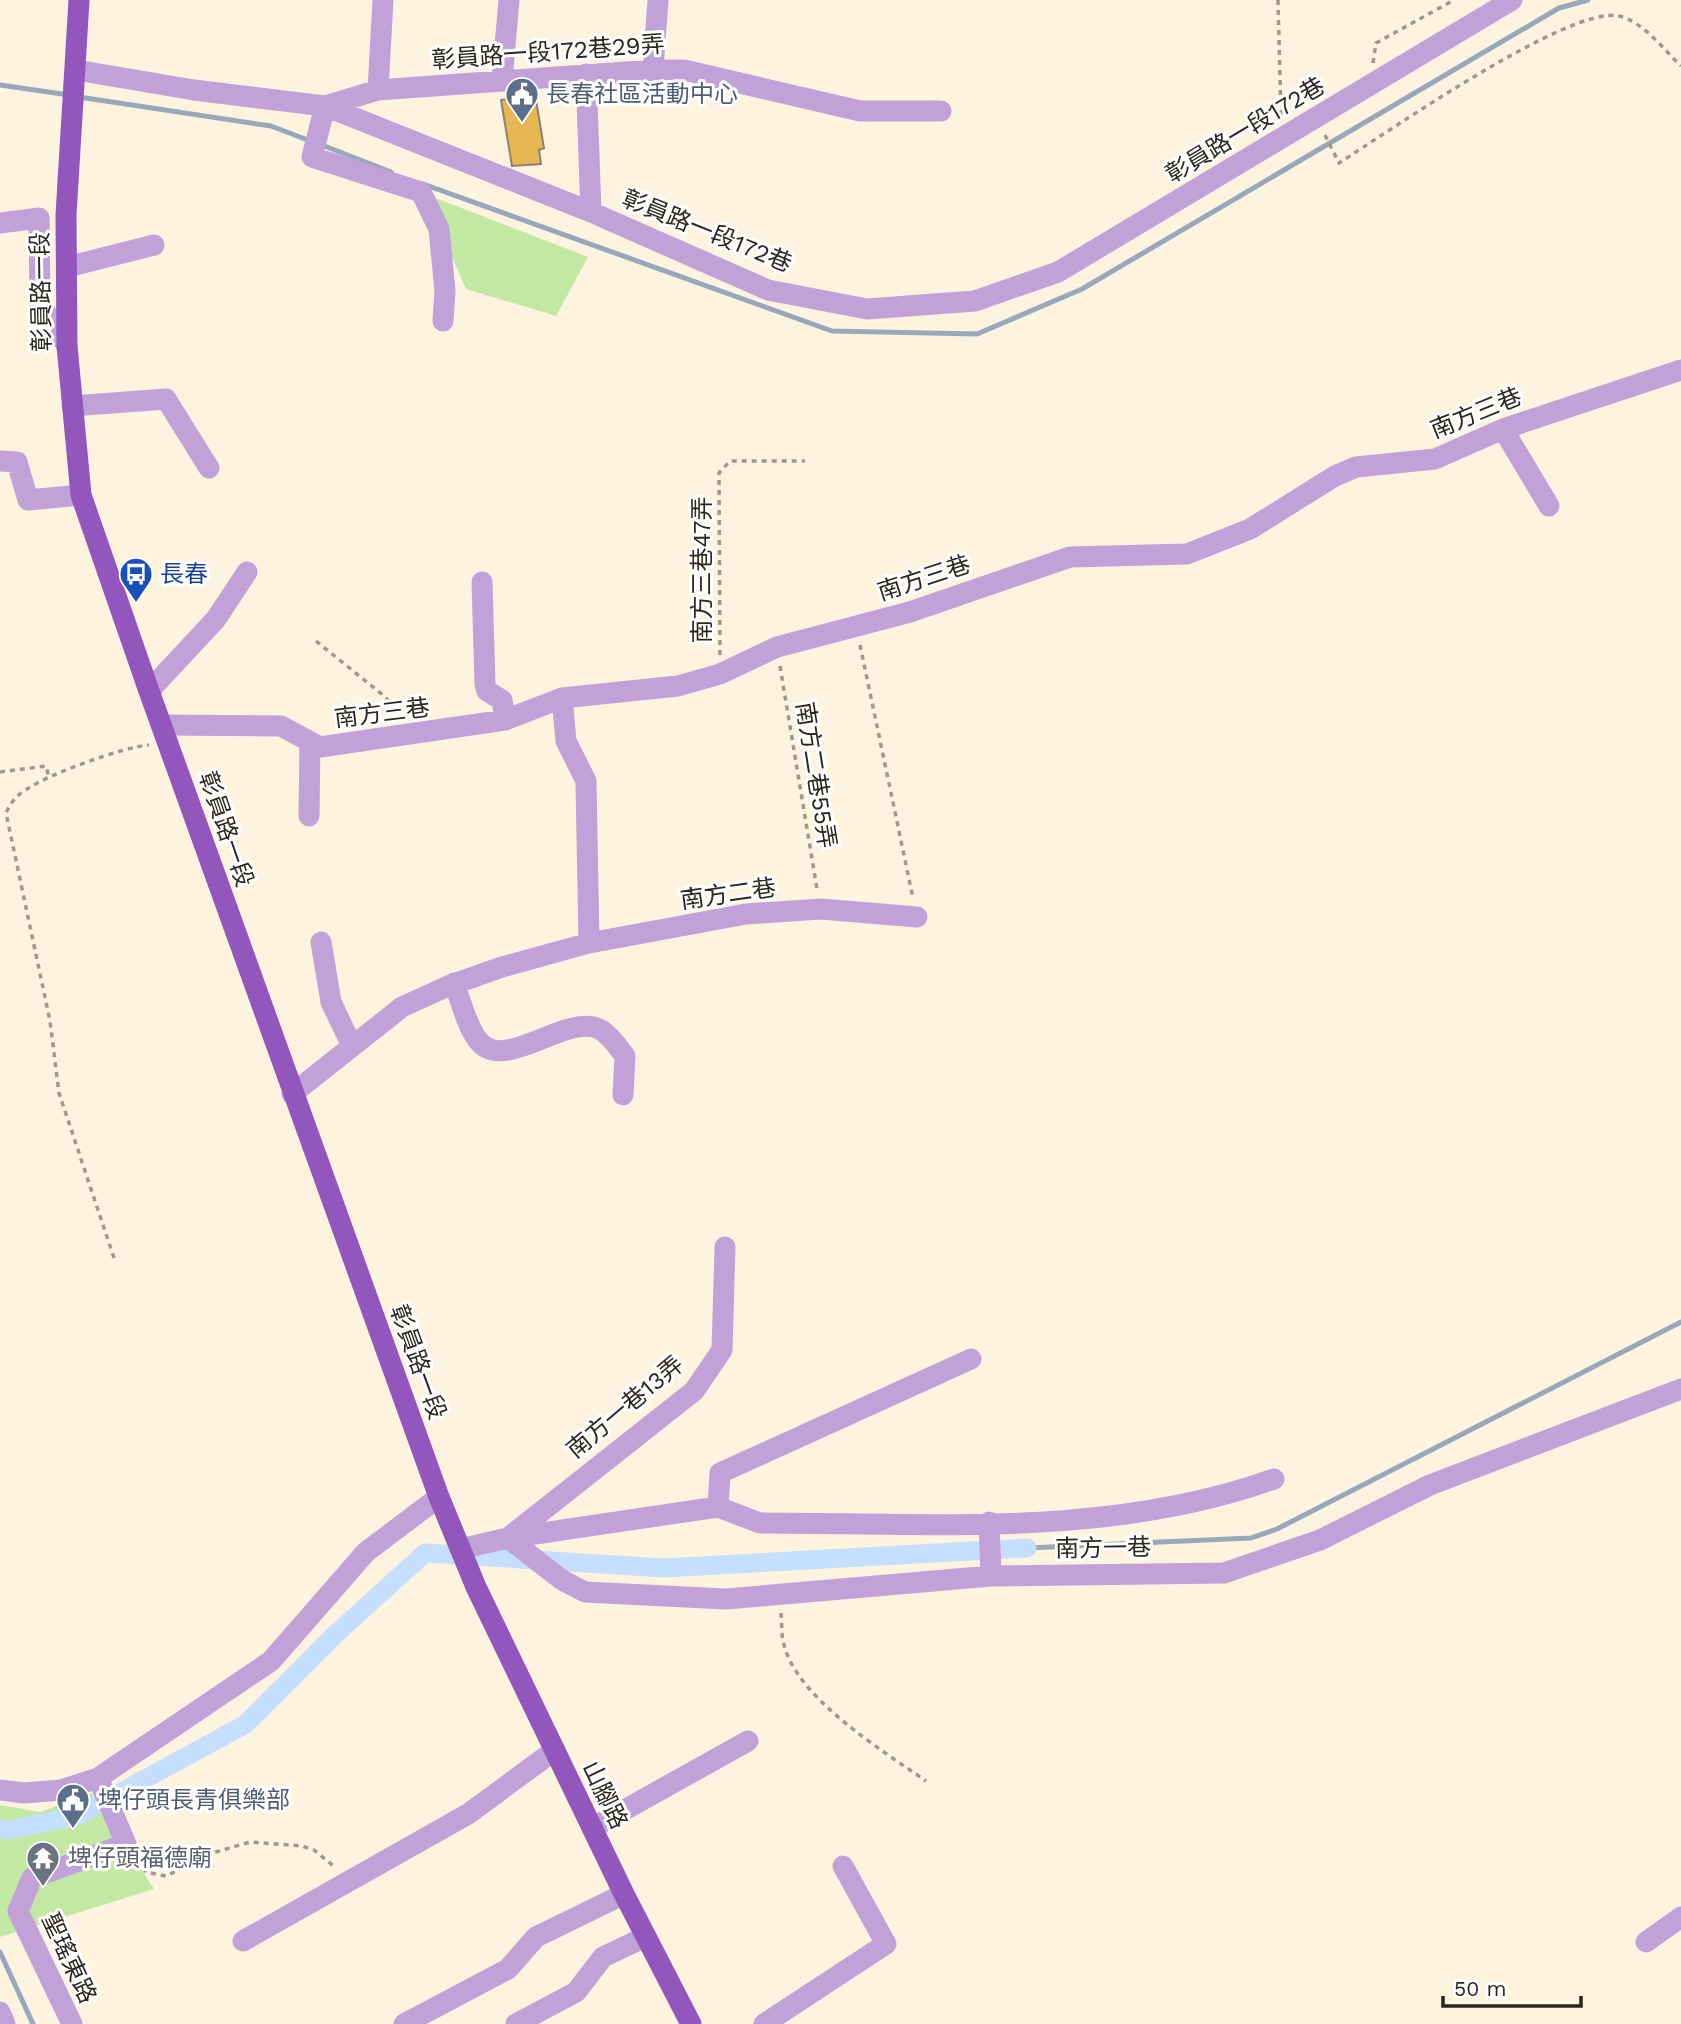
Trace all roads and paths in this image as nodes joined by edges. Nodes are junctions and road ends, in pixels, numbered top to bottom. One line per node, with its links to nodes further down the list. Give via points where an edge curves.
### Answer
1 (79, 0): 11 (main road)
2 (383, 0): 14 (street)
3 (509, 0): 12 (street)
4 (658, 0): 9 (street)
5 (1278, 0): 18 (path, via 1281,115)
6 (1454, 0): 13 (path, via 1376,43)
7 (1512, 0): 13 (street, 彰員路一段172巷)
8 (1681, 66): 17 (path, via 1646,32 1621,16 1601,15 1549,34 1339,163)
9 (653, 69): 10 (street, 彰員路一段172巷29弄); 16 (street, 彰員路一段172巷29弄, via 684,70 860,111)
10 (586, 74): 12 (street, 彰員路一段172巷29弄); 19 (street)
11 (75, 77): 15 (street, 彰員路一段172巷); 22 (main road, 彰員路一段, via 70,112)
12 (502, 80): 14 (street, 彰員路一段172巷29弄)
13 (1374, 83): 17 (street, 彰員路一段172巷)
14 (378, 90): 15 (street, 彰員路一段172巷29弄)
15 (325, 106): 19 (street, 彰員路一段172巷); 23 (street, via 312,157 421,192 439,229)
16 (941, 111)
17 (1317, 118): 18 (street, 彰員路一段172巷)
18 (1288, 135): 19 (street, 彰員路一段172巷, via 1058,272 975,301 867,309 768,290)
19 (591, 212)
20 (0, 223): 24 (street, via 39,218 40,303)
21 (154, 245): 22 (street)
22 (67, 267): 24 (main road, 彰員路一段)
23 (443, 321)
24 (67, 346): 26 (main road, 彰員路一段)
25 (1681, 370): 27 (street, 南方三巷)
26 (72, 406): 30 (street, via 166,399); 31 (main road, 彰員路一段)
27 (1503, 429): 32 (street); 35 (street, 南方三巷, via 1436,459 1356,467 1251,529 1187,554 1070,557)
28 (0, 461): 31 (street, via 17,462 28,500)
29 (805, 461): 38 (path, 南方三巷47弄, via 730,461 719,473)
30 (209, 468)
31 (81, 495): 39 (main road, 彰員路一段)
32 (1549, 506)
33 (247, 572): 39 (street, via 216,619)
34 (482, 582): 41 (street, via 485,684 487,691 502,701)
35 (856, 627): 37 (street, 南方三巷); 49 (path)
36 (316, 641): 43 (path, via 391,703)
37 (777, 647): 38 (street, 南方三巷); 48 (path, 南方二巷55弄)
38 (720, 674): 40 (street, 南方三巷, via 678,686)
39 (149, 691): 42 (main road, 彰員路一段)
40 (562, 698): 41 (street, 南方三巷); 51 (street, via 566,741 586,781)
41 (505, 720): 43 (street, 南方三巷)
42 (165, 734): 44 (street, 南方三巷, via 281,726); 46 (path); 54 (main road, 彰員路一段)
43 (397, 737): 44 (street, 南方三巷, via 320,747)
44 (310, 742): 47 (street)
45 (0, 772): 46 (path, via 46,766)
46 (49, 778): 57 (path, via 11,801 6,813 50,1021 58,1093)
47 (309, 816)
48 (821, 909): 49 (street, 南方二巷); 51 (street, 南方二巷, via 746,915)
49 (917, 917)
50 (321, 942): 53 (street, via 331,1002)
51 (589, 943): 52 (street, 南方二巷)
52 (454, 983): 53 (street, 南方二巷, via 402,1007); 55 (street, via 477,1041 493,1051 510,1052 554,1032 596,1027 611,1037 625,1056)
53 (352, 1046): 54 (street, 南方二巷)
54 (292, 1094): 61 (main road, 彰員路一段)
55 (623, 1095)
56 (725, 1247): 64 (street, 南方一巷13弄, via 722,1350 694,1391)
57 (114, 1258)
58 (971, 1359): 62 (street, via 720,1473)
59 (1681, 1388): 66 (street, 南方一巷, via 1430,1485 1320,1540 1224,1573)
60 (1274, 1479): 63 (street, 南方一巷, via 1177,1508 1074,1521)
61 (439, 1497): 65 (main road, 彰員路一段); 70 (street, via 366,1552 271,1661)
62 (718, 1507): 63 (street, 南方一巷, via 760,1523); 64 (street, 南方一巷)
63 (989, 1522): 66 (street)
64 (509, 1538): 65 (street, 南方一巷); 67 (street, 南方一巷, via 562,1580 585,1591 726,1599)
65 (459, 1544): 69 (main road, 山腳路)
66 (992, 1576): 67 (street, 南方一巷)
67 (779, 1595): 71 (path, via 784,1645 822,1703)
68 (748, 1741): 73 (street)
69 (555, 1751): 73 (main road, 山腳路); 76 (street, via 468,1814)
70 (98, 1778): 72 (street, via 61,1790); 74 (street)
71 (926, 1781)
72 (0, 1790)
73 (592, 1828): 77 (main road, 山腳路)
74 (126, 1844): 76 (path, via 146,1872 166,1876 231,1846 288,1843 314,1850); 84 (street, 聖瑤東路, via 32,1878 23,1894 18,1911)
75 (844, 1866): 88 (street, via 886,1944)
76 (352, 1881): 80 (street)
77 (624, 1894): 79 (main road, 山腳路); 85 (street, via 536,1937 508,1969)
78 (1681, 1917): 81 (street)
79 (645, 1937): 86 (street, via 603,1957 576,1992); 87 (main road, 山腳路)
80 (243, 1941)
81 (1646, 1942)
82 (0, 2012): 83 (street)
83 (5, 2024)
84 (72, 2024)
85 (404, 2024)
86 (516, 2024)
87 (691, 2024)
88 (764, 2024)

